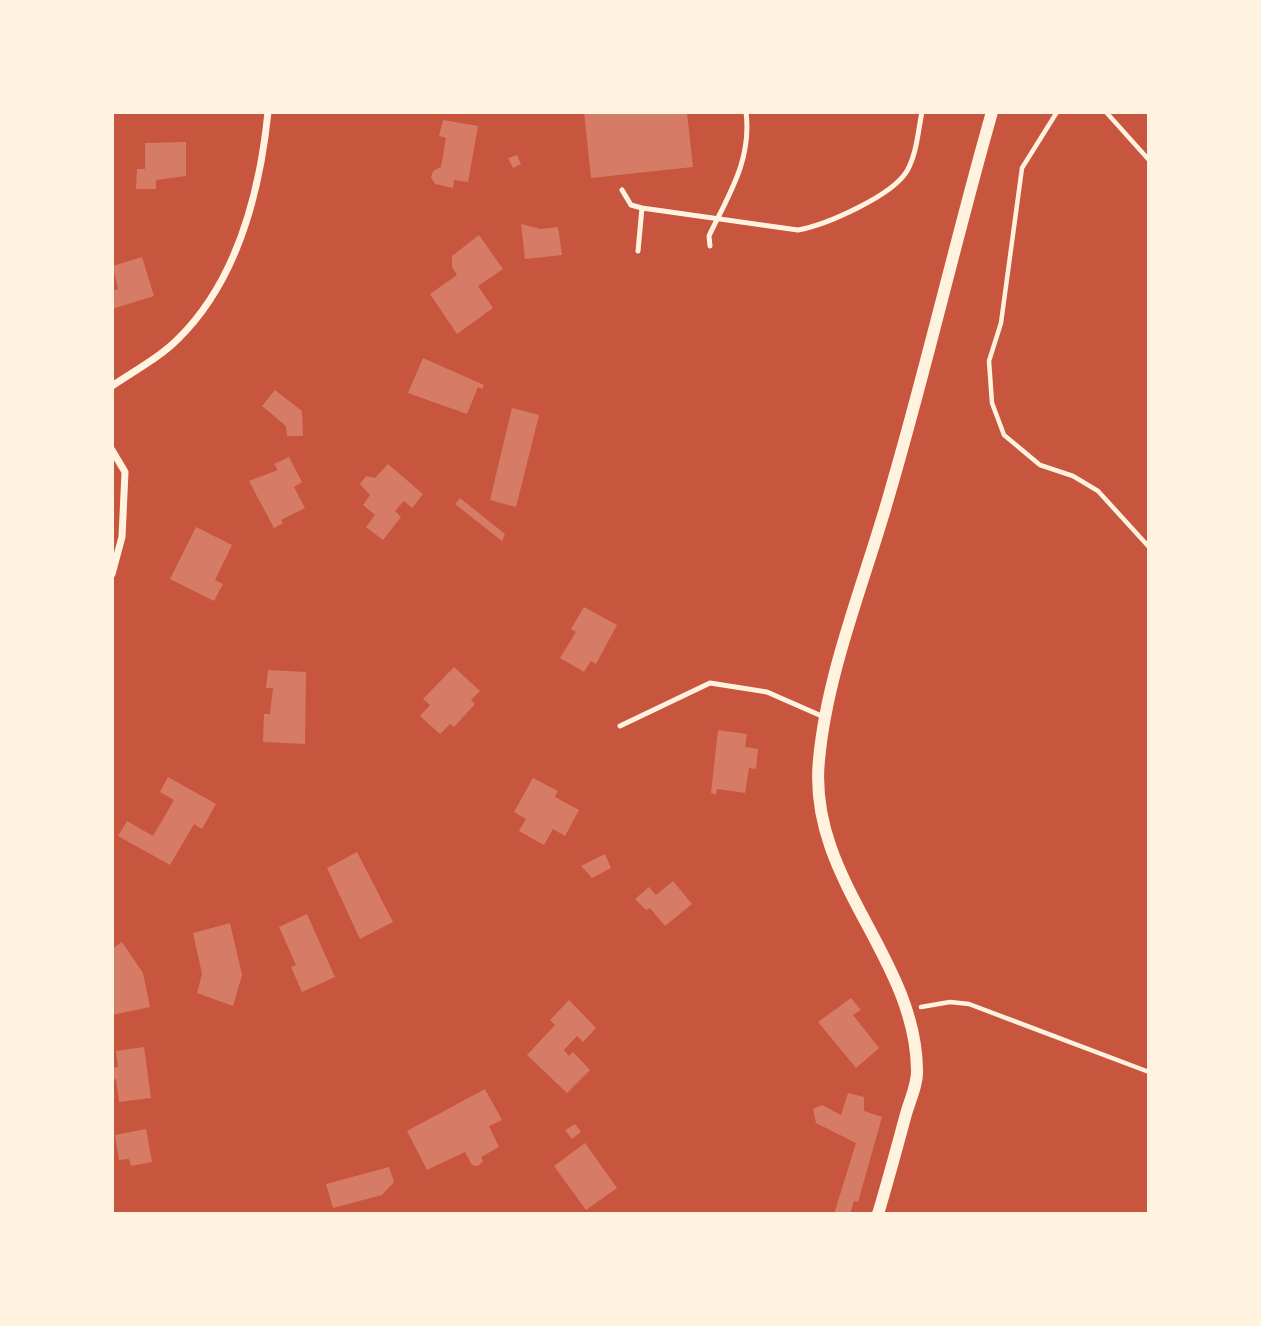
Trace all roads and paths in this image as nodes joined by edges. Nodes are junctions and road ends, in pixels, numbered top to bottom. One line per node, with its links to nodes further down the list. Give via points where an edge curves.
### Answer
1 (268, 112): 13 (street, via 263,164 225,274 177,340)
2 (746, 112): 10 (lane, via 747,150 742,170)
3 (922, 112): 10 (lane, via 915,153 894,187 817,227 798,230)
4 (992, 112): 17 (street, via 927,365 830,693)
5 (1057, 112): 15 (path, via 1022,168 1001,323 989,361 992,403 1004,435 1040,465 1098,491)
6 (1106, 112): 7 (path)
7 (1149, 160)
8 (622, 190): 9 (lane, via 631,205)
9 (642, 208): 10 (lane); 12 (lane)
10 (717, 220): 11 (lane, via 709,236)
11 (710, 246)
12 (638, 251)
13 (112, 386)
14 (112, 450): 16 (street, via 125,472 122,537)
15 (1149, 547)
16 (112, 575)
17 (827, 718): 18 (lane, via 767,692 710,682); 19 (street, via 818,760 819,816 850,898 902,991)
18 (620, 726)
19 (907, 1011): 20 (path, via 950,1002 969,1004); 21 (street, via 918,1073)
20 (1149, 1072)
21 (878, 1214)

